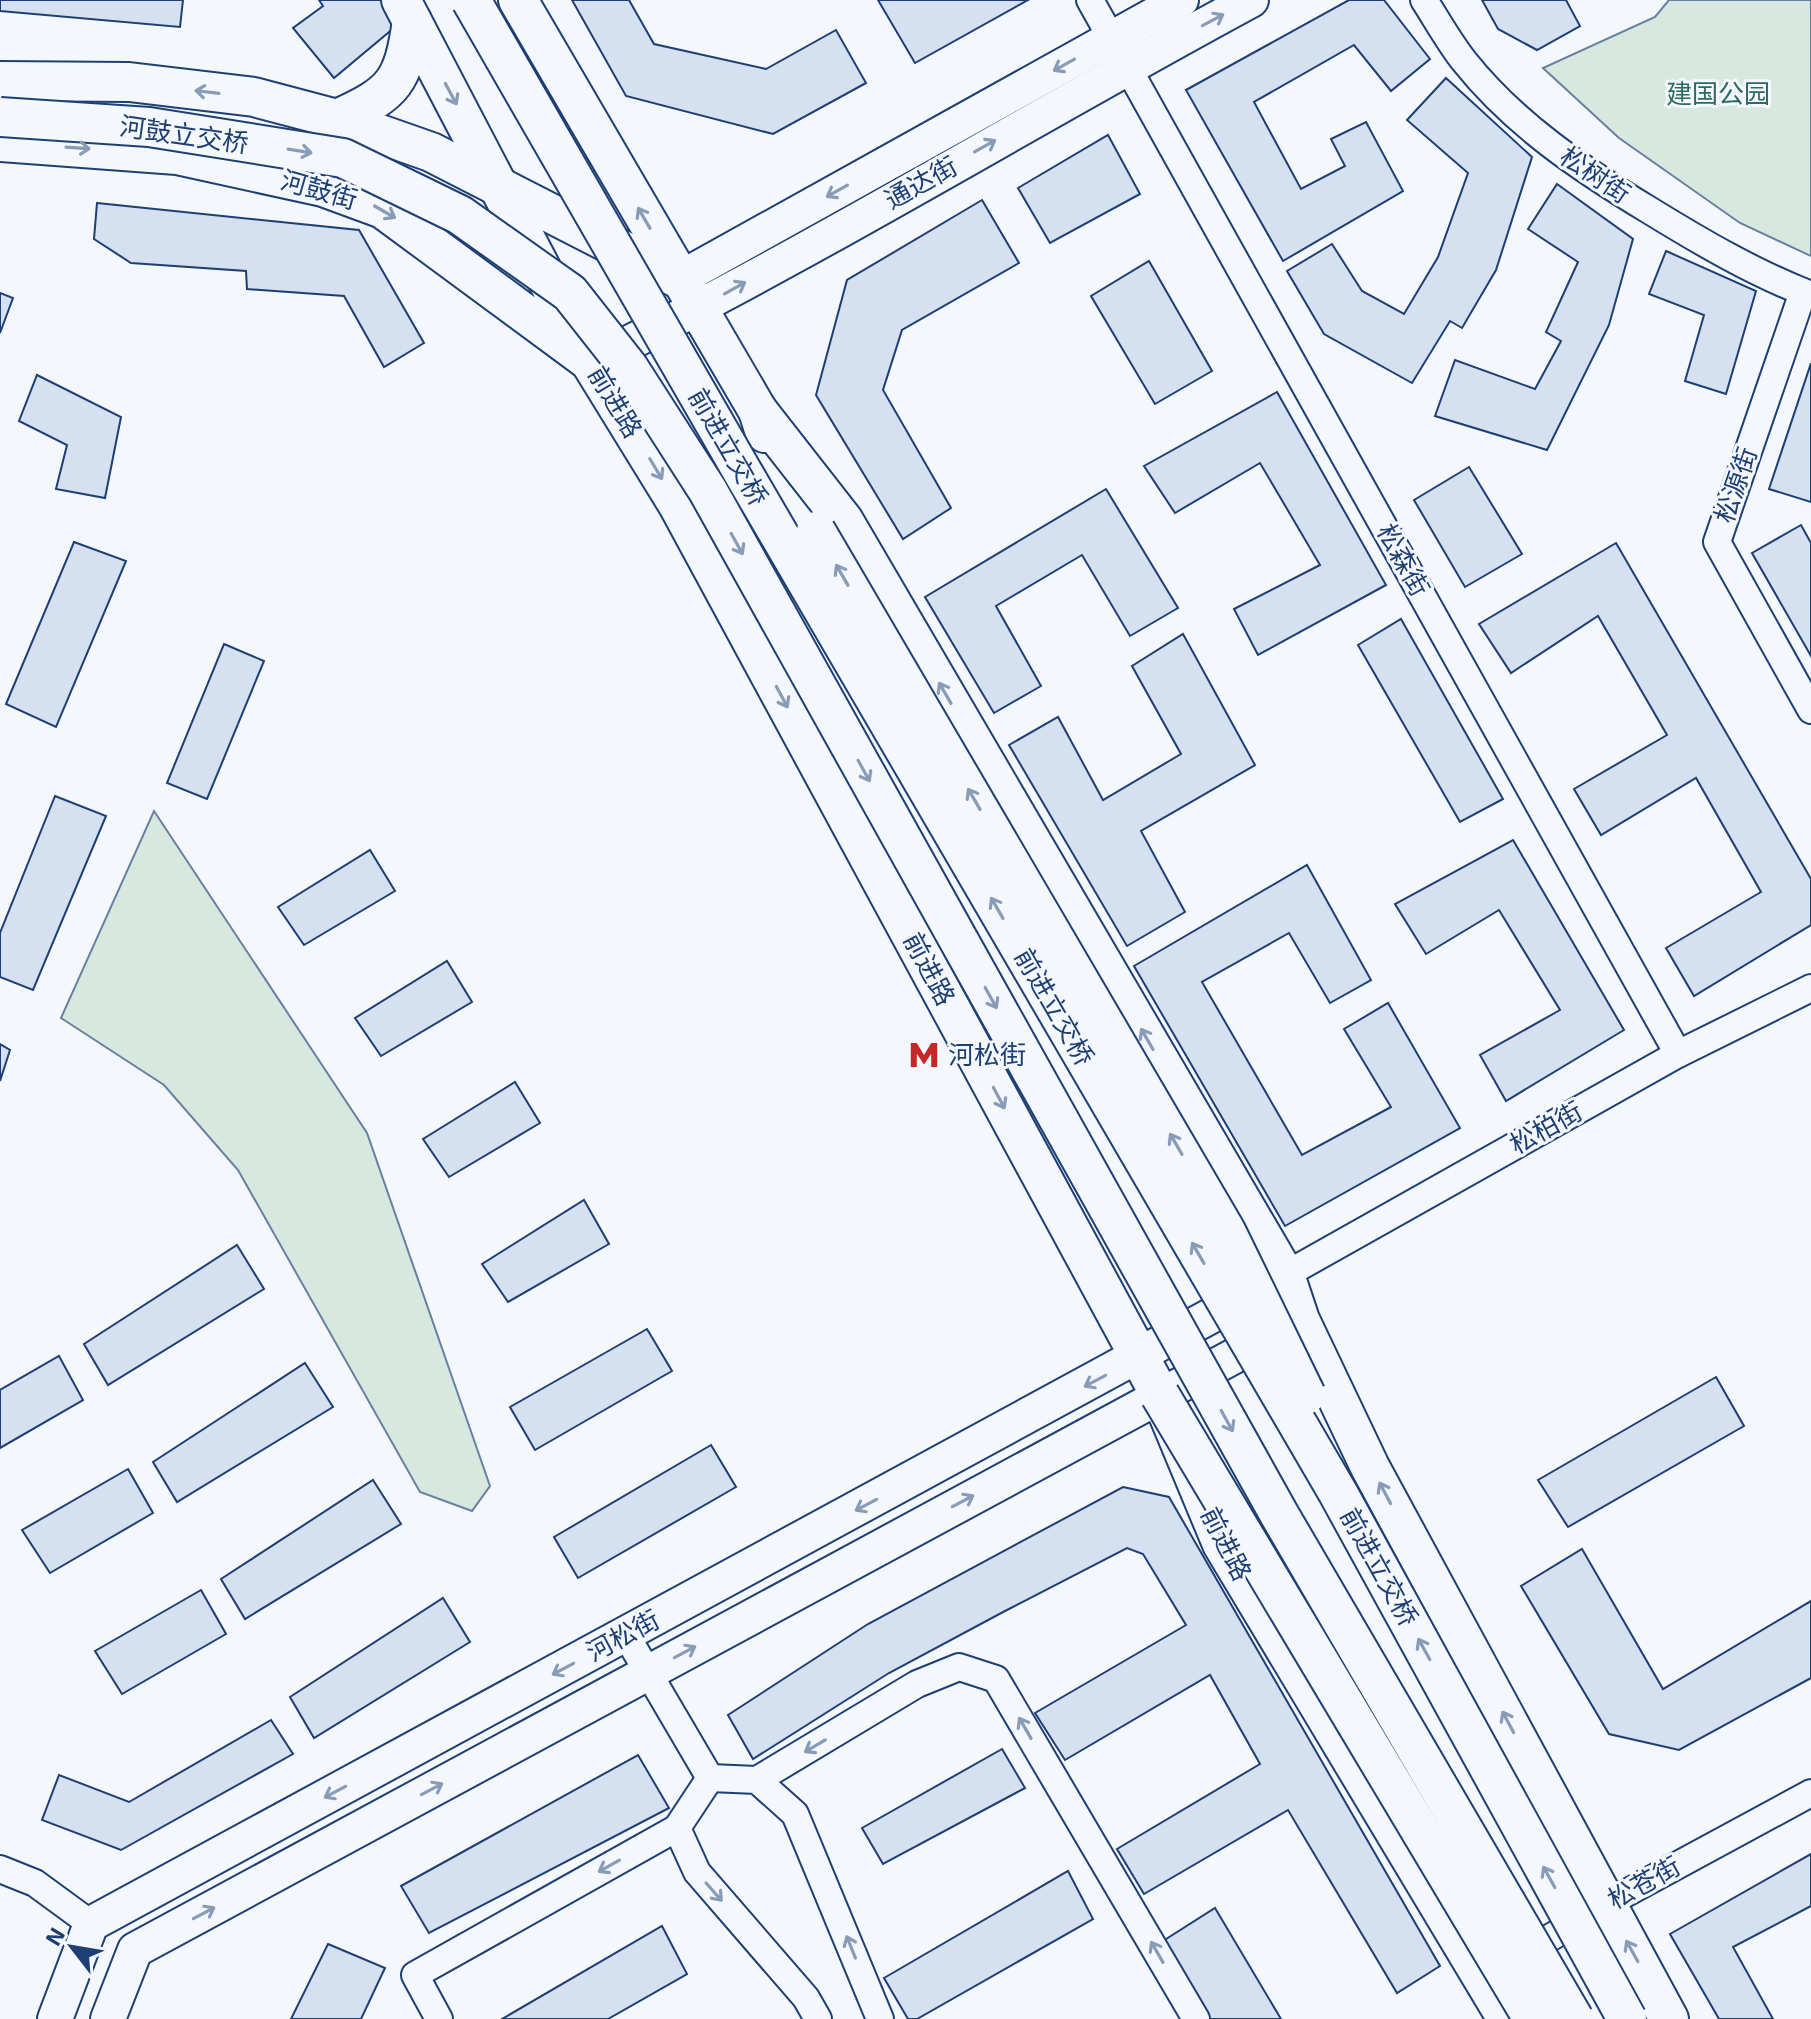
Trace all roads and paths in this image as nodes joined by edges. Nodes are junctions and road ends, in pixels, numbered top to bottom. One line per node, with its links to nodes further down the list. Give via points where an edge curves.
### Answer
1 (471, 0): 26 (highway, 前进立交桥, one-way to 1, bridge)
2 (518, 0): 15 (highway, one-way to 2)
3 (1090, 0): 8 (street, 松森街)
4 (1181, 0): 8 (main road, 通达街)
5 (1251, 0): 8 (main road, 通达街, one-way to 5)
6 (1424, 0): 16 (street, 松树街, via 1465,61 1568,160 1691,237)
7 (407, 10): 11 (highway, via 406,60 398,79); 13 (highway, 前进路, one-way to 13)
8 (1119, 52): 15 (main road, 通达街); 21 (street, 松森街)
9 (0, 81): 11 (highway, one-way to 9, via 254,97 129,82)
10 (0, 117): 14 (highway, 河鼓立交桥, one-way to 14, bridge, via 149,127 343,158 460,215)
11 (337, 119): 13 (highway, via 431,152)
12 (0, 142): 17 (highway, 河鼓街, one-way to 17, via 177,155 323,187 383,209)
13 (499, 186): 15 (highway); 17 (highway, 前进路)
14 (570, 293): 45 (highway, 前进立交桥, one-way to 45, bridge, via 629,368 708,491 1279,1514)
15 (689, 294): 17 (main road, 通达街); 18 (highway)
16 (1807, 294): 19 (street, 松源街, via 1717,542)
17 (590, 362): 24 (highway, 前进路, one-way to 24, via 678,505)
18 (758, 411): 22 (highway, one-way to 18, via 844,521); 26 (highway, one-way to 18, bridge, via 1303,1386 1226,1231 772,454)
19 (1811, 710)
20 (1811, 988): 21 (street, 松柏街)
21 (1678, 1054): 22 (street, 松柏街)
22 (1285, 1275): 23 (highway); 24 (main road, 河松街)
23 (1300, 1320): 25 (main road, 河松街); 34 (highway, one-way to 23, via 1370,1467)
24 (1139, 1357): 25 (highway, 前进路); 27 (main road, 河松街, one-way to 27)
25 (1160, 1395): 28 (main road, 河松街, one-way to 25); 36 (highway, 前进路, via 1222,1544); 44 (highway, bridge)
26 (1338, 1493): 46 (highway, 前进立交桥, one-way to 26, bridge)
27 (626, 1635): 28 (street); 35 (main road, 河松街, one-way to 35)
28 (648, 1672): 29 (street); 38 (main road, 河松街, one-way to 28, via 135,1950)
29 (710, 1778): 30 (street); 32 (street)
30 (757, 1780): 41 (street, one-way to 30, via 795,1814); 42 (street, one-way to 30, via 996,1679 959,1667 917,1684)
31 (1811, 1793): 34 (street, 松苍街)
32 (677, 1828): 39 (street, one-way to 39, via 415,1975); 40 (street, one-way to 40, via 697,1872 806,1998)
33 (0, 1869): 35 (street, via 35,1883)
34 (1606, 1904): 36 (street, 松苍街); 47 (highway, one-way to 34)
35 (91, 1924): 37 (main road)
36 (1481, 1979): 43 (highway, 前进路)
37 (55, 2019)
38 (108, 2019)
39 (439, 2019)
40 (818, 2019)
41 (880, 2019)
42 (1196, 2019)
43 (1507, 2019)
44 (1533, 2019)
45 (1574, 2019)
46 (1627, 2019)
47 (1669, 2019)

